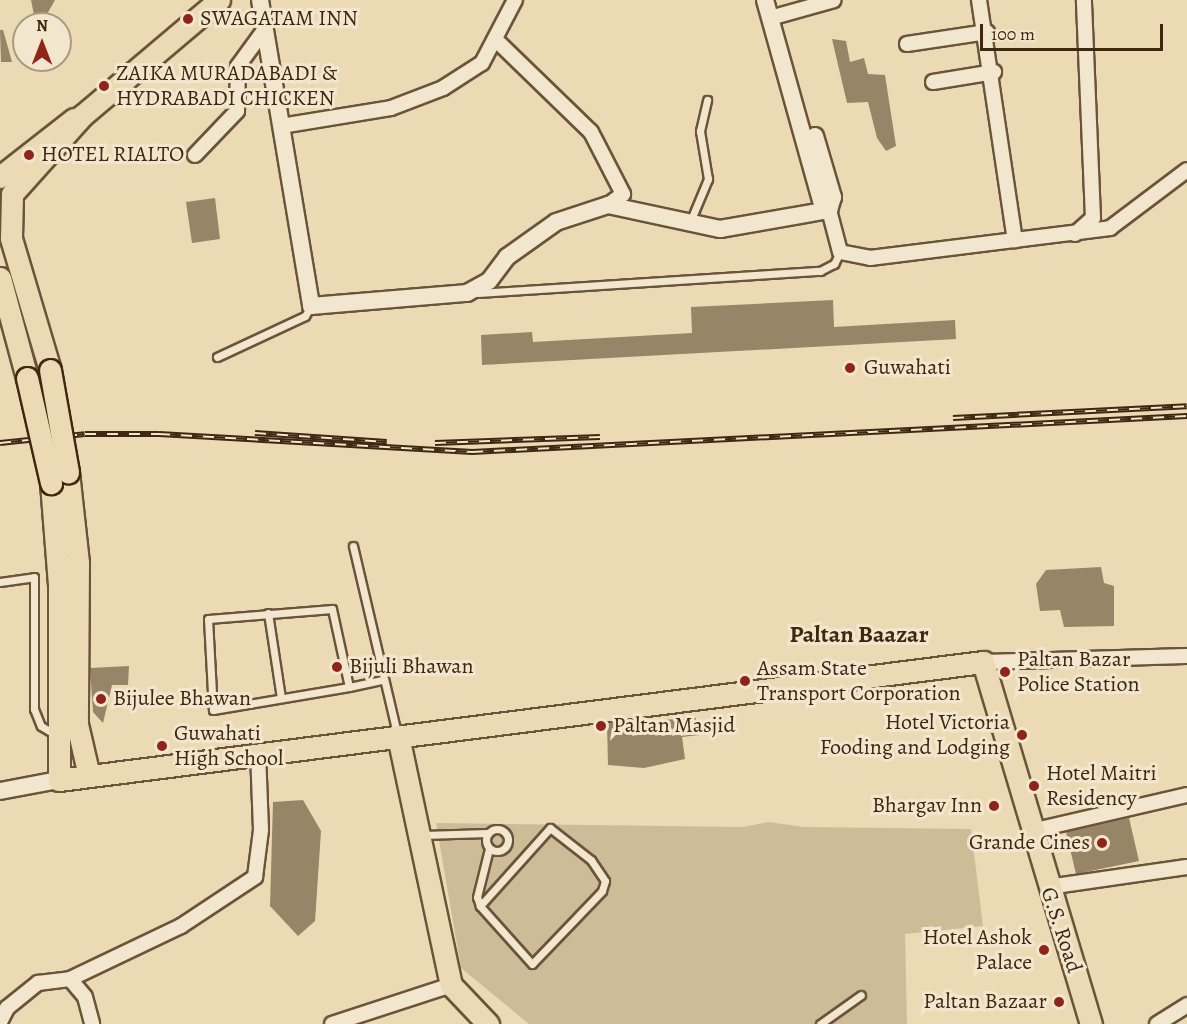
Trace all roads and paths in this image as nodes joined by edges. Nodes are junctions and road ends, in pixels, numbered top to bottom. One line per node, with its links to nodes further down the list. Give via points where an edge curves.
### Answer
1 (219, 0): 16 (main road)
2 (260, 0): 9 (street)
3 (515, 0): 11 (street)
4 (765, 0): 8 (street)
5 (834, 0): 8 (street)
6 (979, 0): 10 (street)
7 (1084, 0): 24 (street, via 1093,218)
8 (775, 12): 22 (street, via 821,200)
9 (265, 29): 17 (street); 18 (street, via 238,66 237,111)
10 (987, 32): 12 (street); 13 (street)
11 (496, 40): 17 (street, via 482,63 443,88 391,108); 21 (street, via 591,132 623,194)
12 (907, 44)
13 (994, 72): 14 (street); 25 (street)
14 (933, 82)
15 (707, 100): 23 (lane, via 700,131 708,179)
16 (79, 123): 20 (main road, via 70,120); 42 (main road, bridge, via 12,194 9,223 50,370 68,472 78,563 77,724)
17 (281, 126): 29 (street)
18 (195, 155)
19 (1187, 170): 24 (street, via 1110,228)
20 (0, 177)
21 (608, 205): 23 (street); 28 (street, via 556,222 507,258 489,281)
22 (829, 210): 23 (street, via 720,229); 26 (street)
23 (690, 222)
24 (1075, 234): 25 (street)
25 (1016, 240): 26 (street, via 870,258)
26 (840, 252): 28 (lane, via 834,264 820,271)
27 (0, 278): 39 (main road, bridge, via 51,483 59,584)
28 (467, 293): 29 (street)
29 (311, 306): 30 (lane, via 304,316)
30 (217, 357)
31 (353, 546): 36 (lane)
32 (0, 582): 39 (lane, via 34,577 34,709 41,726)
33 (268, 613): 37 (lane, via 332,609); 38 (lane); 38 (lane, via 208,619 213,710)
34 (1187, 656): 35 (street)
35 (983, 662): 40 (main road); 46 (main road, G.S. Road)
36 (382, 680): 37 (lane); 40 (lane)
37 (349, 687): 38 (lane)
38 (281, 699)
39 (56, 731): 43 (main road)
40 (398, 736): 41 (main road); 48 (main road)
41 (258, 753): 42 (main road); 53 (street, via 261,830 255,878 181,926)
42 (89, 776): 43 (main road)
43 (58, 780): 44 (street)
44 (0, 791)
45 (1187, 795): 46 (street)
46 (1031, 831): 51 (main road, G.S. Road)
47 (488, 833): 48 (lane); 49 (lane); 49 (lane, via 501,830 508,840 502,851)
48 (417, 836): 54 (main road)
49 (489, 849): 52 (lane, via 480,869)
50 (1187, 867): 51 (street)
51 (1048, 887): 62 (main road, G.S. Road)
52 (480, 906): 52 (lane, via 532,964 602,891 605,880 591,860 550,828)
53 (70, 979): 57 (street, via 38,983 7,1008); 58 (street, via 86,997)
54 (451, 985): 59 (street); 60 (main road)
55 (861, 995): 61 (lane)
56 (1187, 1005): 63 (street)
57 (0, 1022)
58 (92, 1024)
59 (332, 1024)
60 (488, 1024)
61 (820, 1024)
62 (1091, 1024)
63 (1157, 1024)

